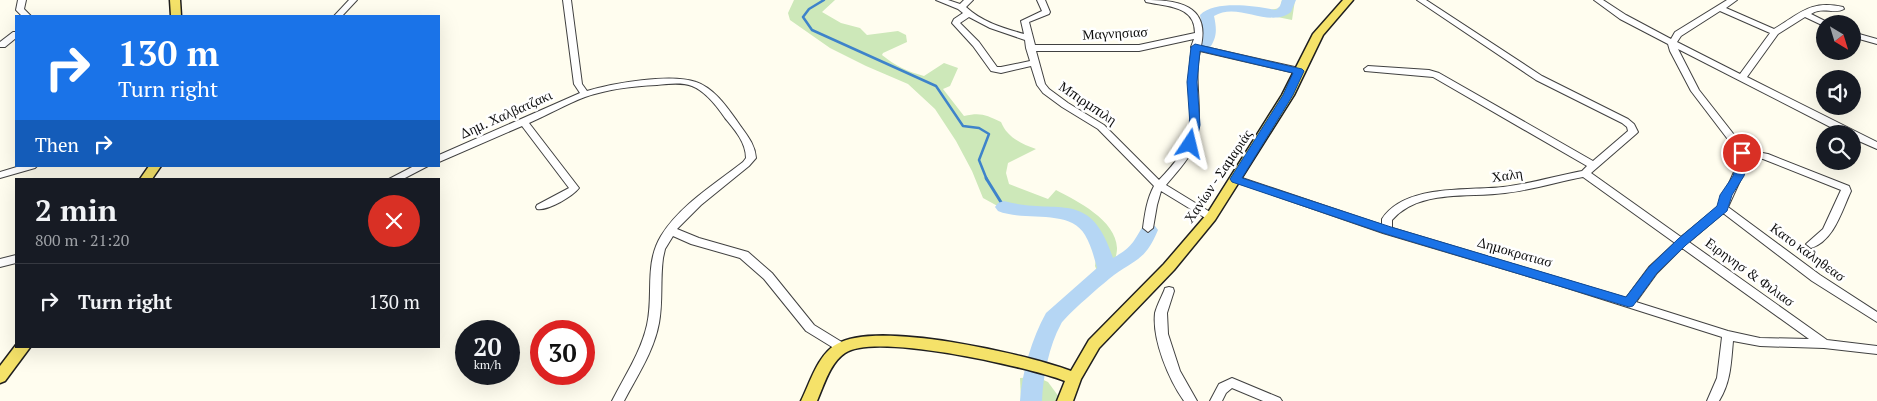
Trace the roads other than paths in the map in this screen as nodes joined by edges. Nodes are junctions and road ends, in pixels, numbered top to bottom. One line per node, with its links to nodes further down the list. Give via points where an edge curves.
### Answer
1 (22, 0): 18 (street, via 20,10)
2 (175, 0): 19 (main road)
3 (353, 0): 20 (street)
4 (567, 0): 36 (street, via 578,84)
5 (940, 0): 13 (street)
6 (970, 0): 13 (street)
7 (1041, 0): 26 (street, Μπιρμπιλη, via 1046,12 1026,21)
8 (1148, 0): 24 (street, via 1191,12 1198,22)
9 (1348, 0): 34 (main road, Χανίων - Σαμαριάς, via 1318,34)
10 (1421, 0): 43 (street, Χαλη, via 1539,78 1626,121 1632,132)
11 (1598, 0): 28 (street)
12 (1734, 0): 14 (street)
13 (961, 7): 16 (street)
14 (1719, 8): 22 (street); 28 (street, via 1678,34)
15 (1840, 10): 17 (street, via 1820,7)
16 (968, 14): 26 (street); 32 (street, via 956,23 994,70)
17 (1805, 14): 21 (street); 22 (street)
18 (26, 15)
19 (176, 15)
20 (339, 15)
21 (1816, 19)
22 (1775, 32): 35 (street)
23 (15, 35): 29 (street)
24 (1199, 35): 30 (street); 31 (street, Μαγνησιασ, via 1138,48)
25 (1861, 37): 27 (street)
26 (1029, 38): 31 (street, Μπιρμπιλη)
27 (1877, 42)
28 (1672, 43): 35 (street); 41 (street, via 1695,91)
29 (2, 45)
30 (1195, 47): 34 (street); 52 (street, via 1192,82 1195,125 1180,163)
31 (1030, 48): 32 (street, Μπιρμπιλη)
32 (1034, 63): 52 (street, Μπιρμπιλη, via 1046,91 1101,127)
33 (1368, 69): 43 (street, via 1436,75)
34 (1299, 71): 51 (main road, Χανίων - Σαμαριάς, via 1288,95)
35 (1742, 78): 38 (street)
36 (584, 93): 37 (street, Δημ. Χαλβατζακι); 58 (street, Δημ. Χαλβατζακι, via 675,81 692,84 707,93 731,118 750,147 751,158 746,164 690,210)
37 (524, 122): 42 (street, Δημ. Χαλβατζακι); 53 (street, via 574,188)
38 (1834, 125)
39 (1861, 138): 40 (street)
40 (1877, 146)
41 (1742, 153): 54 (street, via 1744,159); 60 (street, via 1765,156 1846,188 1827,231)
42 (440, 159)
43 (1594, 166): 47 (street, Χαλη)
44 (28, 167): 48 (street)
45 (154, 167): 49 (main road)
46 (421, 167): 50 (street)
47 (1585, 173): 57 (street, Χαλη, via 1505,190 1426,196 1396,209 1387,219); 59 (street, Ειρηνησ & Φιλιασ)
48 (0, 175)
49 (147, 178)
50 (396, 178)
51 (1236, 179): 55 (main road, Χανίων - Σαμαριάς); 57 (street, Δημοκρατιασ)
52 (1160, 186): 55 (street, Μπιρμπιλη); 56 (street, via 1152,203)
53 (541, 207)
54 (1723, 208): 59 (street); 65 (street, Κατο καληθεασ, via 1816,278)
55 (1211, 217): 72 (main road, Χανίων - Σαμαριάς, via 1169,267 1094,344)
56 (1148, 228)
57 (1387, 230): 64 (street, Δημοκρατιασ)
58 (671, 231): 68 (street, via 744,255 768,276 810,328); 73 (street, Δημ. Χαλβατζακι, via 660,249 652,326)
59 (1682, 242): 64 (street, via 1653,270); 67 (street, Ειρηνησ & Φιλιασ)
60 (1811, 244)
61 (15, 259): 62 (street)
62 (0, 263)
63 (1169, 291): 76 (street, via 1161,314 1162,329 1176,379)
64 (1629, 303): 66 (street, Δημοκρατιασ)
65 (1877, 318)
66 (1728, 335): 67 (street, Δημοκρατιασ, via 1760,342); 79 (street, via 1723,384)
67 (1824, 344): 70 (street, Δημοκρατιασ)
68 (841, 347): 72 (main road, via 848,343 883,340 1001,357 1051,368); 74 (main road, via 828,360)
69 (22, 348): 71 (main road)
70 (1877, 350)
71 (0, 377)
72 (1074, 378): 75 (main road, Χανίων - Σαμαριάς)
73 (618, 401)
74 (809, 401)
75 (1065, 401)
76 (1191, 401)
77 (1216, 401): 78 (street, via 1221,390 1232,383)
78 (1276, 401)
79 (1713, 401)

